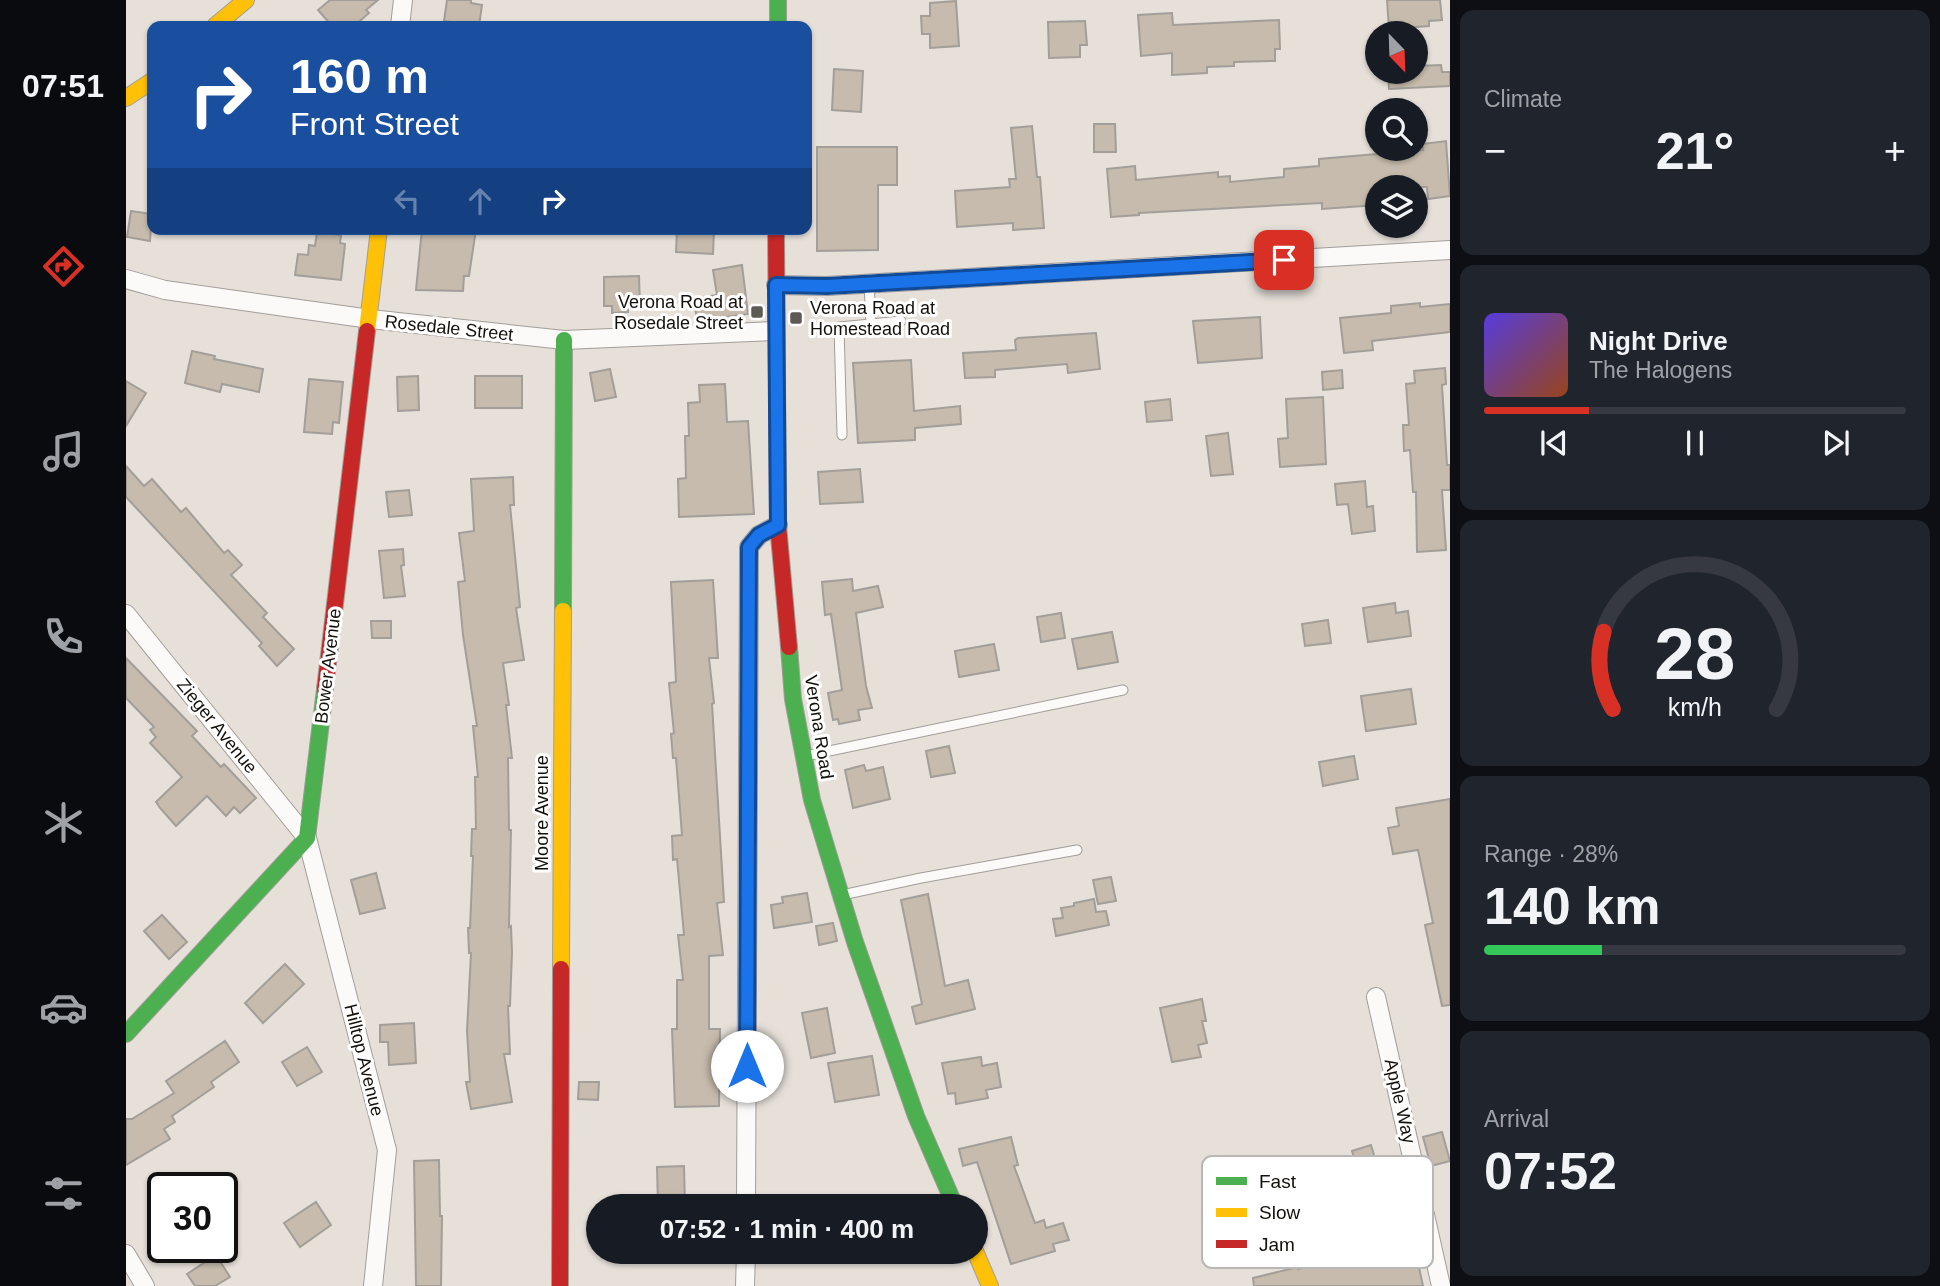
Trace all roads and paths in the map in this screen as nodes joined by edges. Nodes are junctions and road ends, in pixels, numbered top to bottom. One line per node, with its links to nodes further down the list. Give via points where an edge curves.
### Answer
1 (246, 0): 4 (street)
2 (403, 0): 5 (street)
3 (778, 0): 6 (street)
4 (221, 21)
5 (401, 21)
6 (778, 21)
7 (147, 84): 8 (street)
8 (126, 98)
9 (378, 235): 15 (street, Bower Avenue)
10 (776, 235): 14 (street, Verona Road)
11 (1450, 250): 13 (street)
12 (126, 279): 15 (street, Rosedale Street, via 165,290)
13 (869, 284): 14 (street); 17 (lane)
14 (776, 285): 18 (street, Verona Road)
15 (370, 320): 19 (street, Rosedale Street); 25 (street, Bower Avenue)
16 (901, 321): 17 (lane)
17 (871, 324): 20 (lane, via 839,327)
18 (775, 331): 19 (street, Rosedale Street); 21 (street, Verona Road)
19 (564, 340): 39 (street, Moore Avenue)
20 (842, 435)
21 (778, 525): 24 (street, Verona Road, via 793,699); 31 (street, via 759,535 749,547)
22 (126, 614): 25 (street, Zieger Avenue)
23 (1124, 690): 24 (lane)
24 (804, 756): 27 (street, Verona Road, via 812,800)
25 (307, 838): 29 (street); 38 (street, Hilltop Avenue, via 387,1150)
26 (1077, 850): 27 (lane)
27 (841, 895): 32 (street, Verona Road, via 916,1116)
28 (1376, 997): 30 (street, Apple Way)
29 (126, 1034)
30 (1412, 1156)
31 (746, 1194)
32 (950, 1194)
33 (1433, 1250): 42 (street, Apple Way)
34 (126, 1254): 37 (street)
35 (746, 1264): 40 (street)
36 (981, 1264): 41 (street)
37 (145, 1286)
38 (373, 1286)
39 (560, 1286)
40 (745, 1286)
41 (990, 1286)
42 (1441, 1286)

